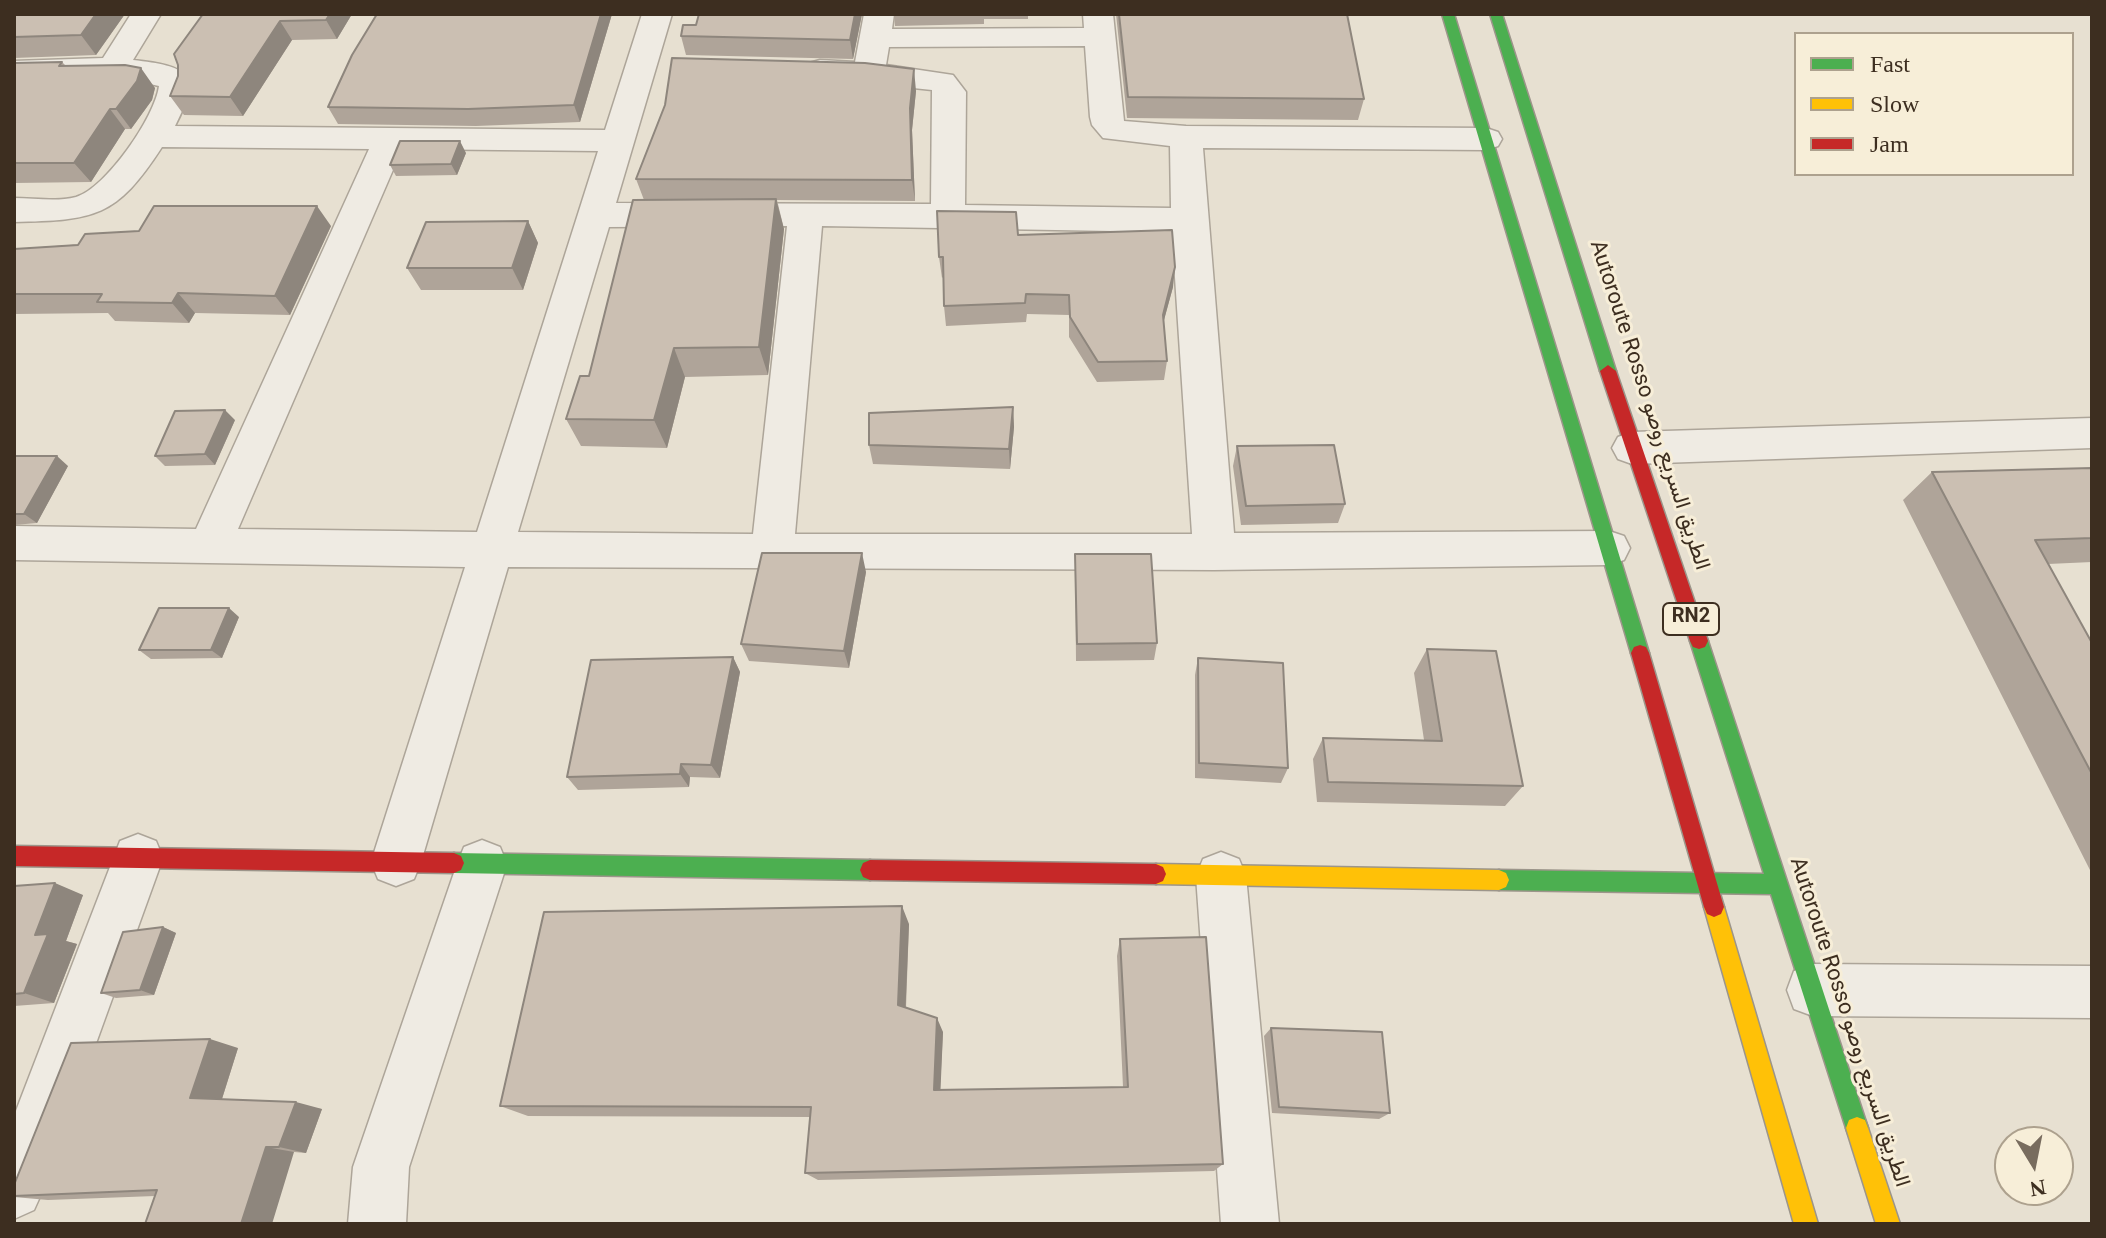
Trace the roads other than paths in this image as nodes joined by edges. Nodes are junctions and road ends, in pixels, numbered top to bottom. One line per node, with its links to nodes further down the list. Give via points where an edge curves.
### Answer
1 (146, 14): 7 (street)
2 (657, 14): 15 (street, via 657,66)
3 (1448, 14): 14 (main road, RN2)
4 (1496, 14): 22 (main road, Autoroute Rosso الطريق السريع روصو / RN2)
5 (878, 26): 6 (street); 10 (street)
6 (1100, 26): 13 (street, via 1108,125 1124,134)
7 (112, 68): 9 (street); 11 (street, via 175,81 172,104)
8 (785, 69): 10 (street)
9 (14, 71)
10 (869, 72): 19 (street, via 942,82 950,92)
11 (153, 136): 12 (street); 16 (street, via 113,188 91,204)
12 (391, 137): 15 (street); 24 (street)
13 (1186, 137): 14 (street); 20 (street)
14 (1486, 139): 25 (main road, RN2)
15 (618, 141): 18 (street)
16 (14, 210)
17 (806, 214): 18 (street); 19 (street); 27 (street)
18 (595, 215): 26 (street)
19 (948, 216): 20 (street)
20 (1189, 220): 28 (street)
21 (2092, 433): 22 (street)
22 (1632, 448): 35 (main road, Autoroute Rosso الطريق السريع روصو / RN2)
23 (14, 543): 24 (street)
24 (209, 547): 26 (street)
25 (1609, 548): 28 (street); 34 (main road, RN2)
26 (492, 551): 27 (street); 31 (street)
27 (772, 551): 28 (street)
28 (1214, 552)
29 (14, 856): 30 (main road)
30 (138, 858): 31 (main road); 38 (street)
31 (396, 862): 32 (main road)
32 (482, 864): 33 (main road); 39 (street, via 381,1167)
33 (1221, 876): 34 (main road); 40 (street)
34 (1708, 884): 35 (main road); 41 (main road, RN2)
35 (1776, 884): 36 (main road, Autoroute Rosso الطريق السريع روصو / RN2)
36 (1813, 990): 37 (street); 42 (main road, Autoroute Rosso الطريق السريع روصو / RN2)
37 (2092, 992)
38 (14, 1190)
39 (377, 1224)
40 (1250, 1224)
41 (1806, 1224)
42 (1888, 1224)

